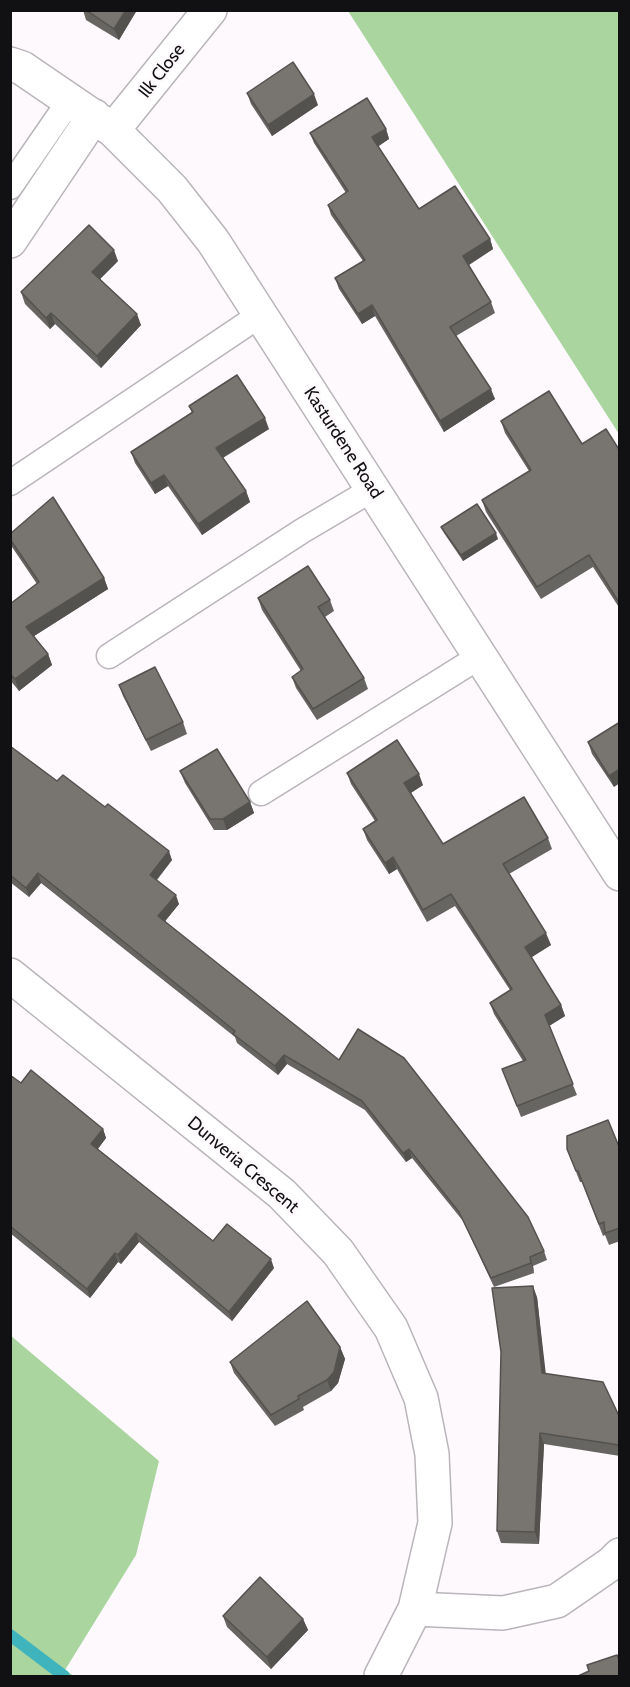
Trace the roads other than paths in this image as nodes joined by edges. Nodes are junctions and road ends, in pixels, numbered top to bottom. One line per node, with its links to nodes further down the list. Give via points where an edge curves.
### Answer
1 (210, 10): 3 (street, Ilk Close)
2 (10, 64): 3 (street, Kasturdene Road)
3 (93, 115): 4 (lane); 5 (street, Ilk Close); 6 (street, Kasturdene Road, via 172,189)
4 (10, 187)
5 (10, 241)
6 (260, 315): 7 (lane); 8 (street, Kasturdene Road)
7 (10, 483)
8 (373, 489): 9 (lane); 10 (street, Kasturdene Road)
9 (109, 656)
10 (480, 657): 11 (lane); 12 (street, Kasturdene Road)
11 (261, 793)
12 (620, 874)
13 (10, 975): 15 (street, Dunveria Crescent, via 282,1194 339,1252 391,1328 421,1398 432,1454 435,1523)
14 (620, 1555): 15 (street, via 557,1601 503,1613)
15 (415, 1609): 16 (street, Dunveria Crescent)
16 (381, 1677)

